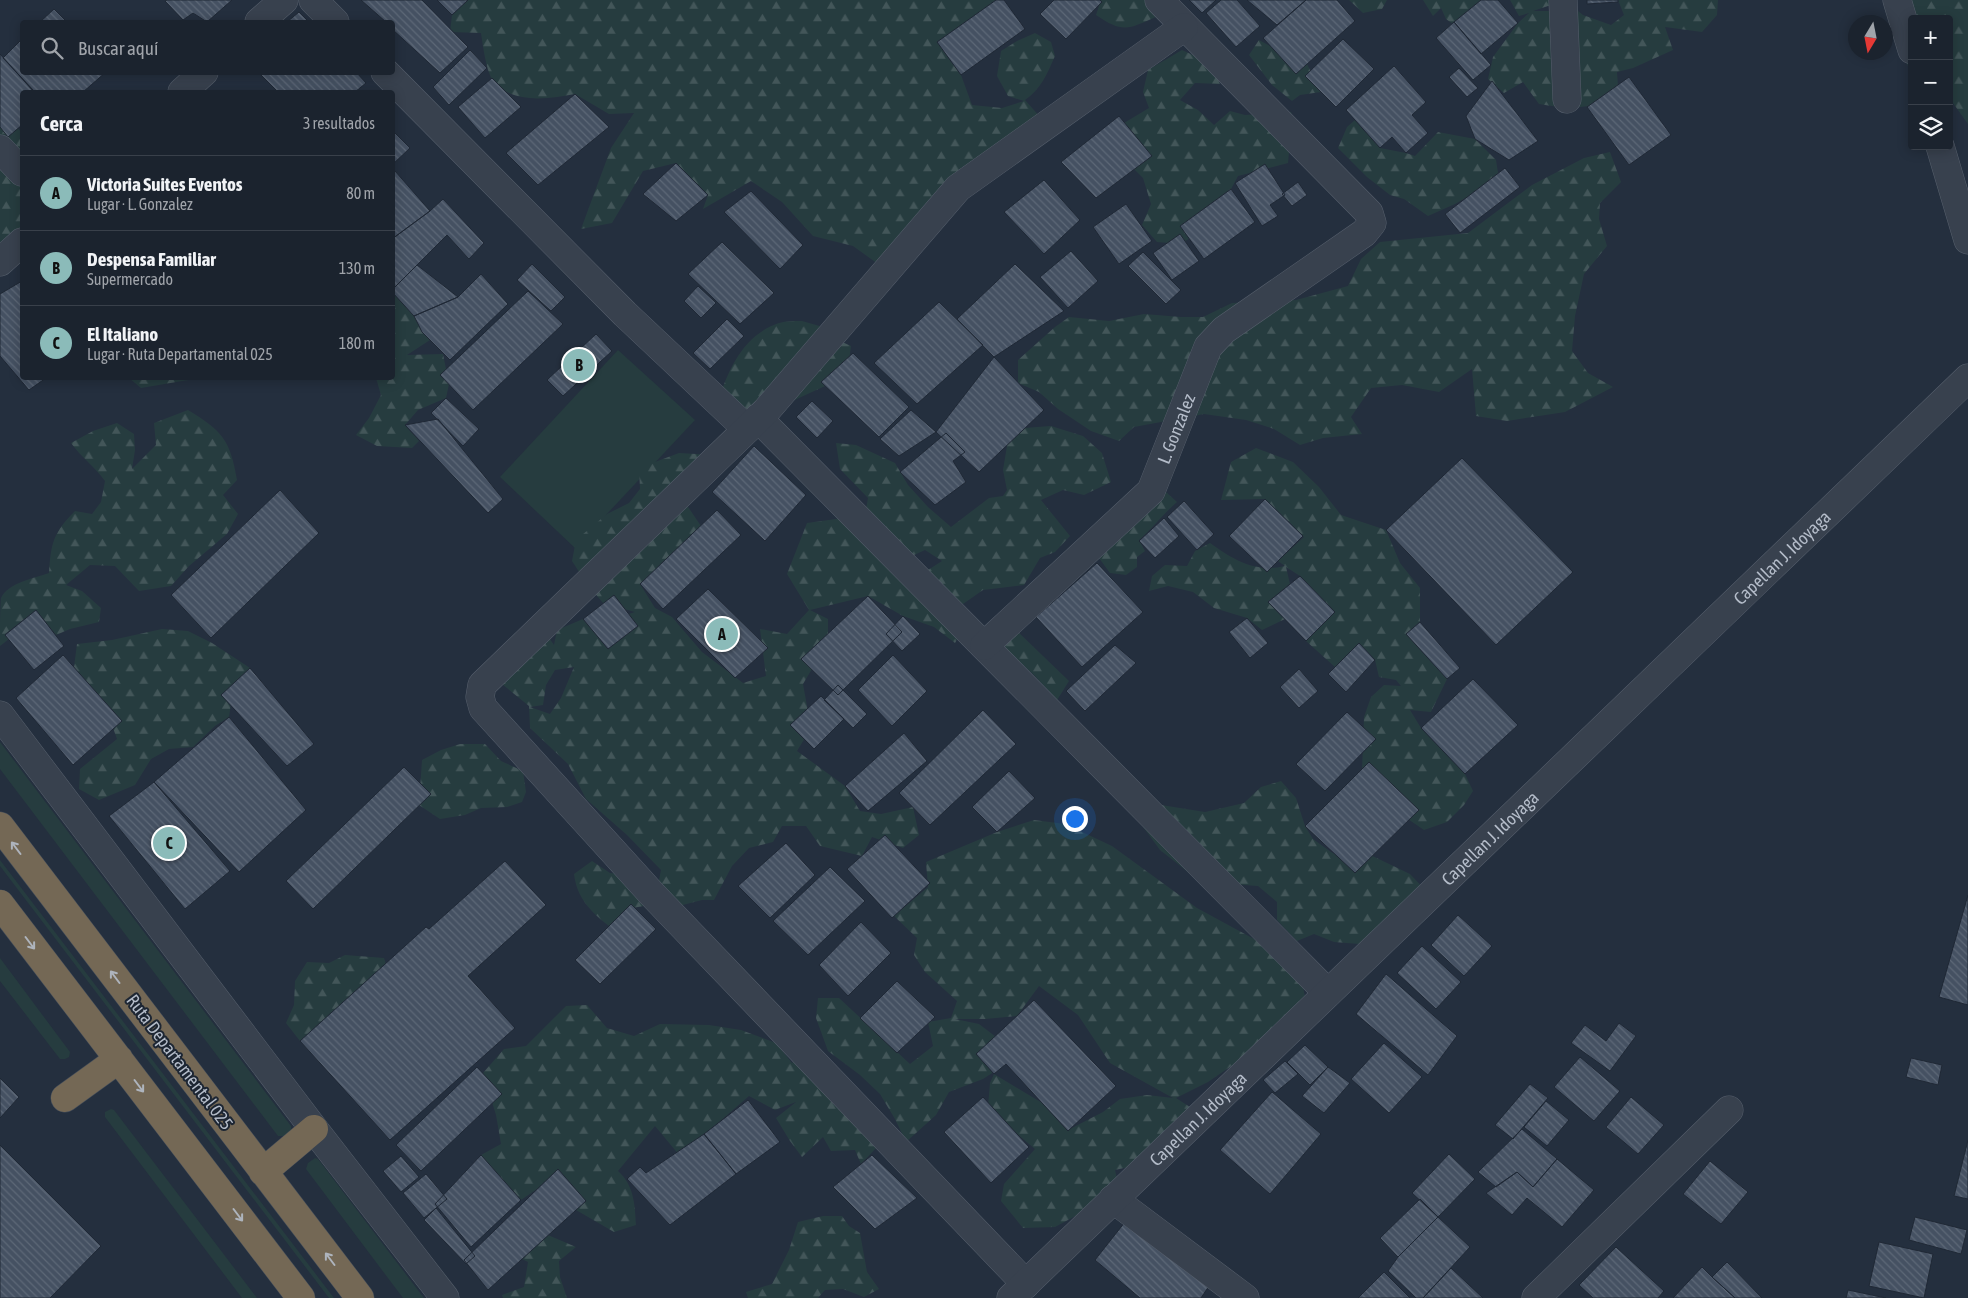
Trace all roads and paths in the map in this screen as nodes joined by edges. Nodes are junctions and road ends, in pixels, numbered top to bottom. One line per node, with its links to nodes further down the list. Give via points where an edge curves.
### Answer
1 (284, 0): 6 (street)
2 (313, 0): 7 (street)
3 (1159, 0): 8 (street)
4 (1563, 0): 13 (street)
5 (1897, 0): 9 (street)
6 (261, 20)
7 (333, 20)
8 (1184, 27): 21 (street, via 958,188); 22 (street, L. Gonzalez, via 1369,213 1372,222 1364,233 1224,330 1208,347 1151,491)
9 (1908, 37)
10 (201, 75): 12 (street)
11 (388, 75): 21 (street, via 625,314)
12 (184, 90)
13 (1567, 99)
14 (0, 149): 16 (street)
15 (1941, 150): 17 (street)
16 (20, 170)
17 (1968, 240)
18 (20, 244): 19 (street)
19 (0, 262)
20 (1968, 378): 26 (street, Capellan J. Idoyaga)
21 (753, 423): 22 (street); 33 (street, via 482,685 480,697 483,708)
22 (984, 646): 26 (street)
23 (0, 715): 30 (street)
24 (0, 826): 31 (highway, Ruta Departamental 025, one-way to 24)
25 (0, 904): 27 (highway, one-way to 27)
26 (1328, 993): 32 (street, Capellan J. Idoyaga)
27 (119, 1059): 28 (highway); 34 (highway, one-way to 34)
28 (65, 1098)
29 (1728, 1110): 38 (street)
30 (314, 1129): 31 (highway); 36 (street)
31 (263, 1172): 35 (highway, Ruta Departamental 025, one-way to 31)
32 (1113, 1200): 33 (street, Capellan J. Idoyaga); 37 (street)
33 (1018, 1291)
34 (301, 1298)
35 (360, 1298)
36 (445, 1298)
37 (1245, 1298)
38 (1536, 1298)

